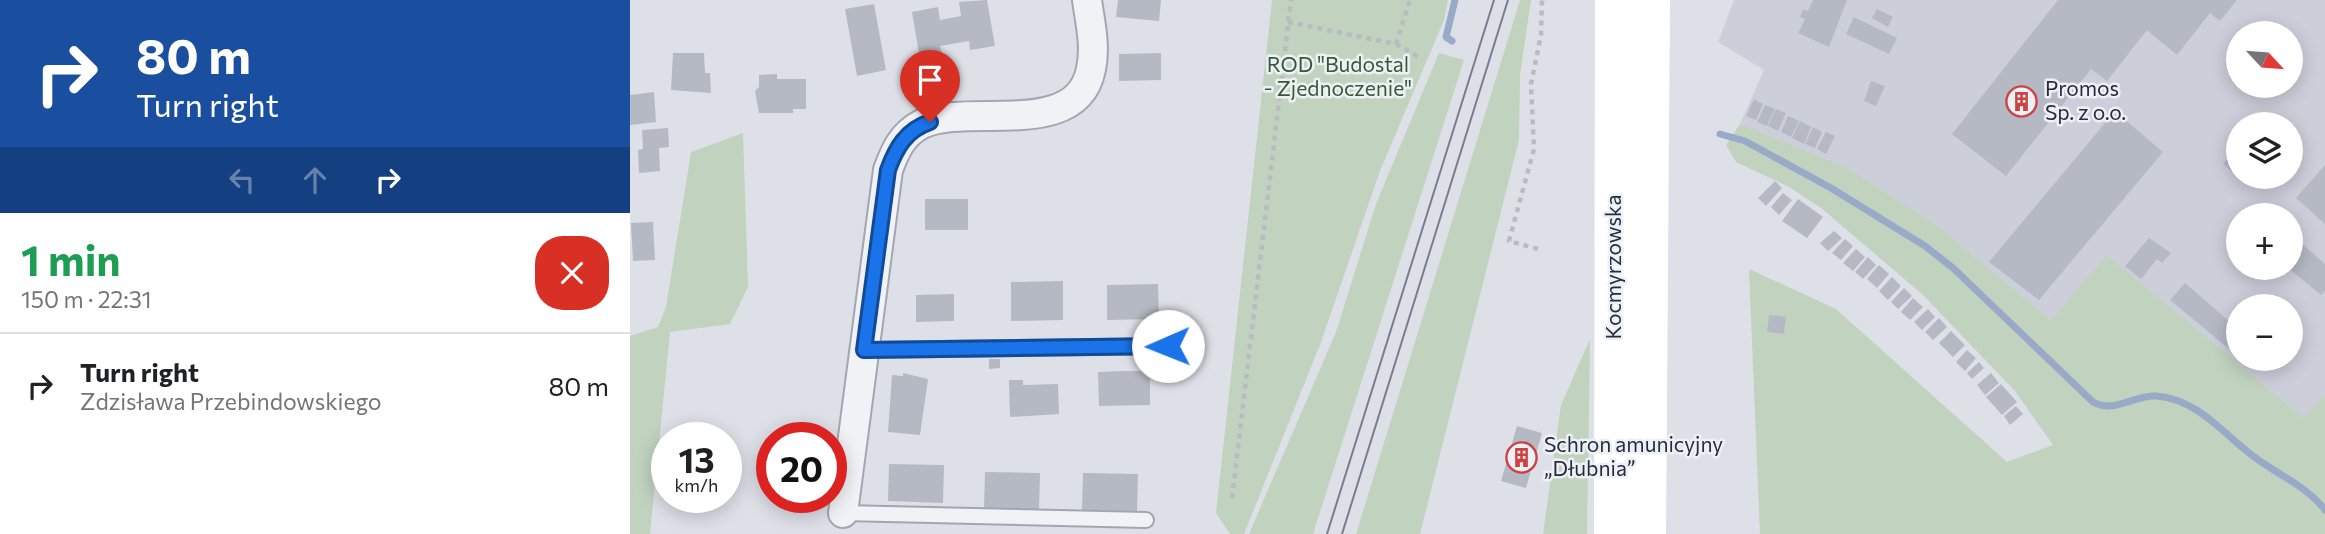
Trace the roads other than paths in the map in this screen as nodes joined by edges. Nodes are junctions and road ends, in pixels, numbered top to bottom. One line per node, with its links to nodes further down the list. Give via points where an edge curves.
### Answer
1 (1087, 0): 5 (street, via 1093,57 1086,86 1074,100 1049,111 930,122 901,142 888,170)
2 (1614, 0): 9 (main road, Kocmyrzowska)
3 (1651, 0): 10 (main road, Kocmyrzowska)
4 (1168, 346): 5 (lane)
5 (864, 350): 6 (street)
6 (847, 482)
7 (843, 513): 8 (lane)
8 (1146, 520)
9 (1613, 534)
10 (1647, 534)

